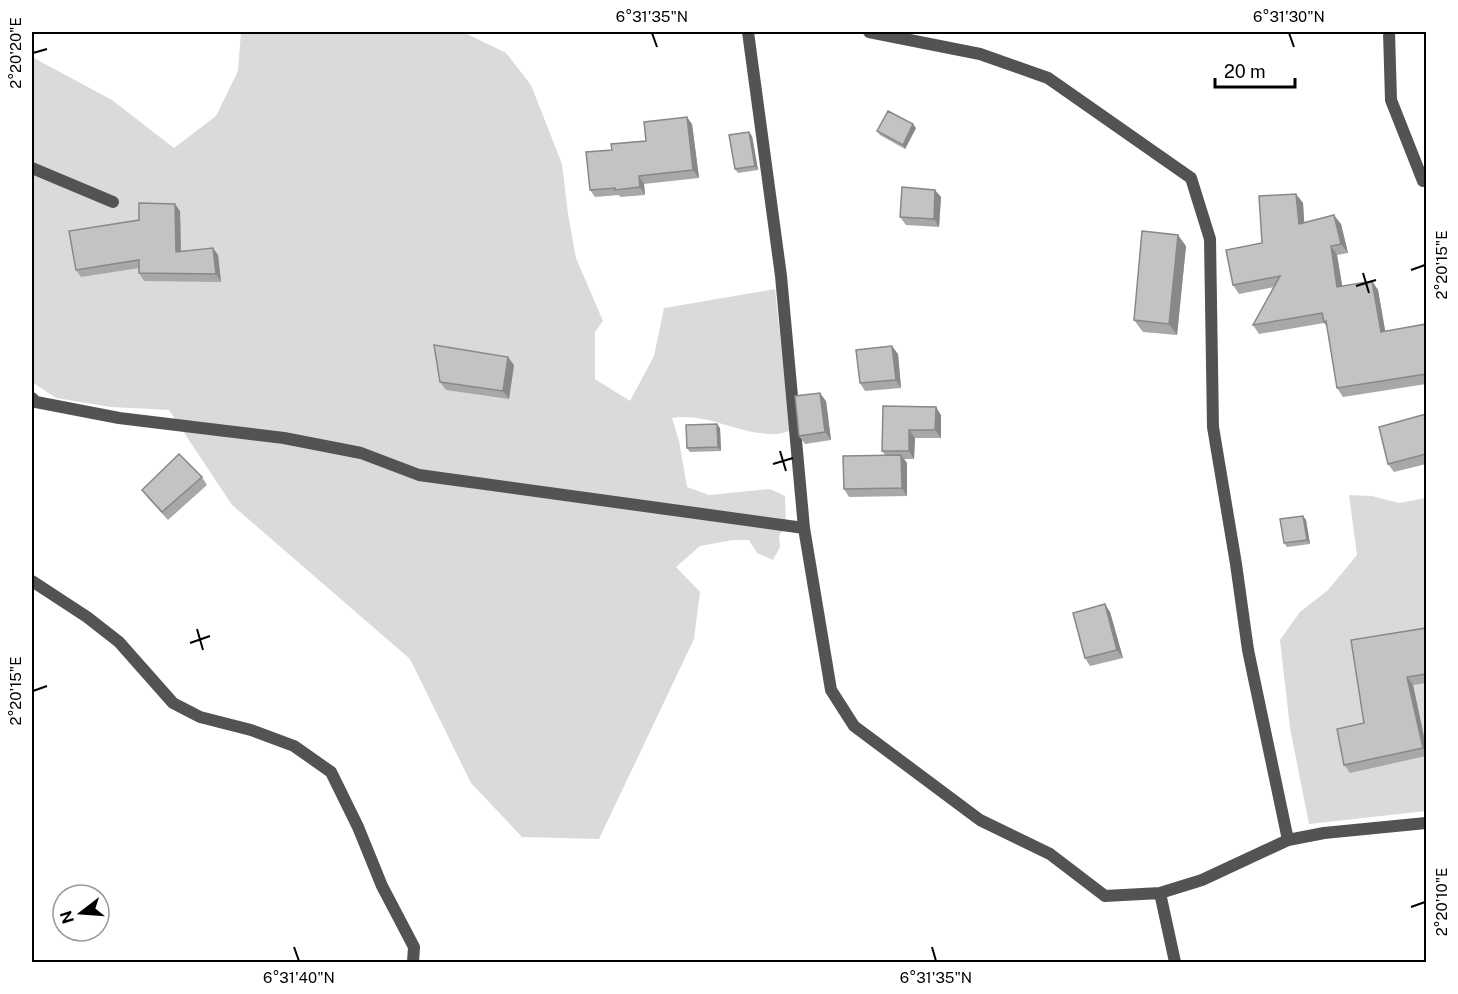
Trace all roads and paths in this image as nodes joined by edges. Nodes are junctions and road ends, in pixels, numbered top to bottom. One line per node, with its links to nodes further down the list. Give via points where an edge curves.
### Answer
1 (748, 32): 8 (street, via 781,276)
2 (869, 32): 11 (street, via 980,54 1048,78 1191,178 1210,240 1213,427 1248,650)
3 (1389, 32): 5 (street, via 1391,100)
4 (32, 168): 6 (street)
5 (1423, 181)
6 (113, 202)
7 (32, 398): 8 (street, via 36,402 119,417 295,440 361,453 419,476)
8 (804, 528): 12 (street, via 831,690 854,726 980,820 1050,854 1105,896)
9 (32, 581): 13 (street, via 119,642 172,703 200,717 294,746 331,772 414,947)
10 (1426, 823): 11 (street)
11 (1288, 840): 12 (street, via 1202,880)
12 (1161, 893): 14 (street)
13 (413, 963)
14 (1175, 963)

